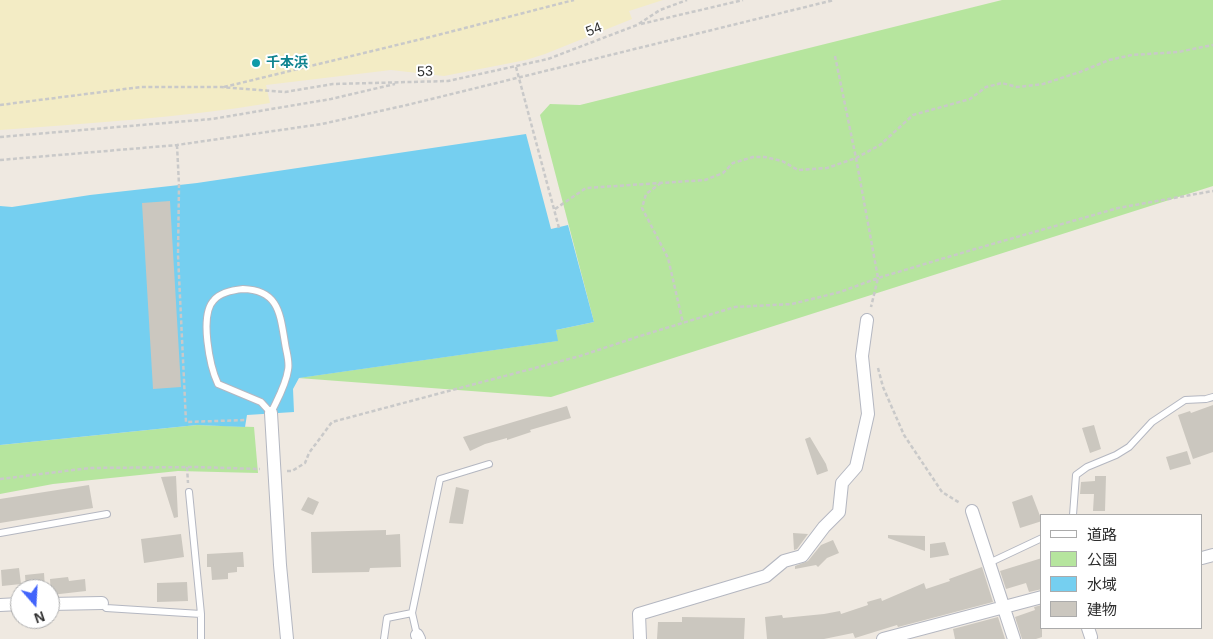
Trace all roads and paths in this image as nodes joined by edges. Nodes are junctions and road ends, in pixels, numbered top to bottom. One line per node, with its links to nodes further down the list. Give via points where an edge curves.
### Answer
1 (574, 0): 11 (path)
2 (687, 0): 5 (path, 54, via 660,10)
3 (744, 0): 5 (path)
4 (834, 0): 9 (path)
5 (637, 25): 8 (path, 54)
6 (1213, 45): 15 (path, via 1108,60 1043,84 1017,87 1002,83 986,87 970,99 913,115 886,141)
7 (835, 56): 15 (path)
8 (516, 67): 9 (path); 10 (path, 53, via 448,81)
9 (518, 78): 14 (path, via 322,124); 19 (path)
10 (402, 83): 11 (path, 53, via 333,84 285,92); 13 (path, via 331,99 212,119)
11 (221, 87): 12 (path, via 141,87)
12 (0, 105)
13 (0, 137)
14 (177, 146): 16 (path); 27 (path, via 178,255 186,422)
15 (856, 158): 17 (path, via 827,168 798,170 782,161 753,157 705,180); 21 (path)
16 (0, 160)
17 (660, 183): 19 (path, via 586,188); 23 (path, via 646,194 642,208 668,258)
18 (1213, 191): 21 (path, via 1118,208)
19 (555, 209): 20 (path)
20 (559, 228)
21 (878, 278): 22 (path); 23 (path, via 792,304 735,307)
22 (867, 320): 50 (street, via 862,356 868,414 856,467 842,483 839,512 802,556 784,562 766,576 639,614)
23 (684, 323): 31 (path, via 580,356 332,422 305,463)
24 (878, 368): 34 (path, via 904,434 942,492)
25 (1213, 397): 36 (lane, via 1186,400 1152,422 1129,447 1076,474)
26 (271, 414): 26 (lane, via 261,402 218,384 212,371 207,324 212,301 220,295 234,290 255,289 266,294 279,312 289,369); 48 (street)
27 (246, 420)
28 (489, 464): 44 (lane, via 440,479)
29 (187, 466): 30 (path); 32 (path, via 90,468); 33 (path)
30 (264, 470)
31 (286, 471)
32 (0, 479)
33 (189, 492): 45 (lane)
34 (972, 511): 39 (street)
35 (106, 514): 37 (lane)
36 (1073, 514)
37 (0, 533)
38 (1040, 539): 39 (lane)
39 (989, 563): 43 (street)
40 (1040, 597): 43 (street)
41 (102, 603): 42 (street); 45 (lane, via 106,608)
42 (60, 604)
43 (1004, 606): 51 (street); 52 (street)
44 (412, 613): 46 (lane); 49 (lane, via 387,618)
45 (201, 614): 47 (lane)
46 (418, 637)
47 (201, 639)
48 (288, 639)
49 (384, 639)
50 (640, 639)
51 (883, 639)
52 (1014, 639)

